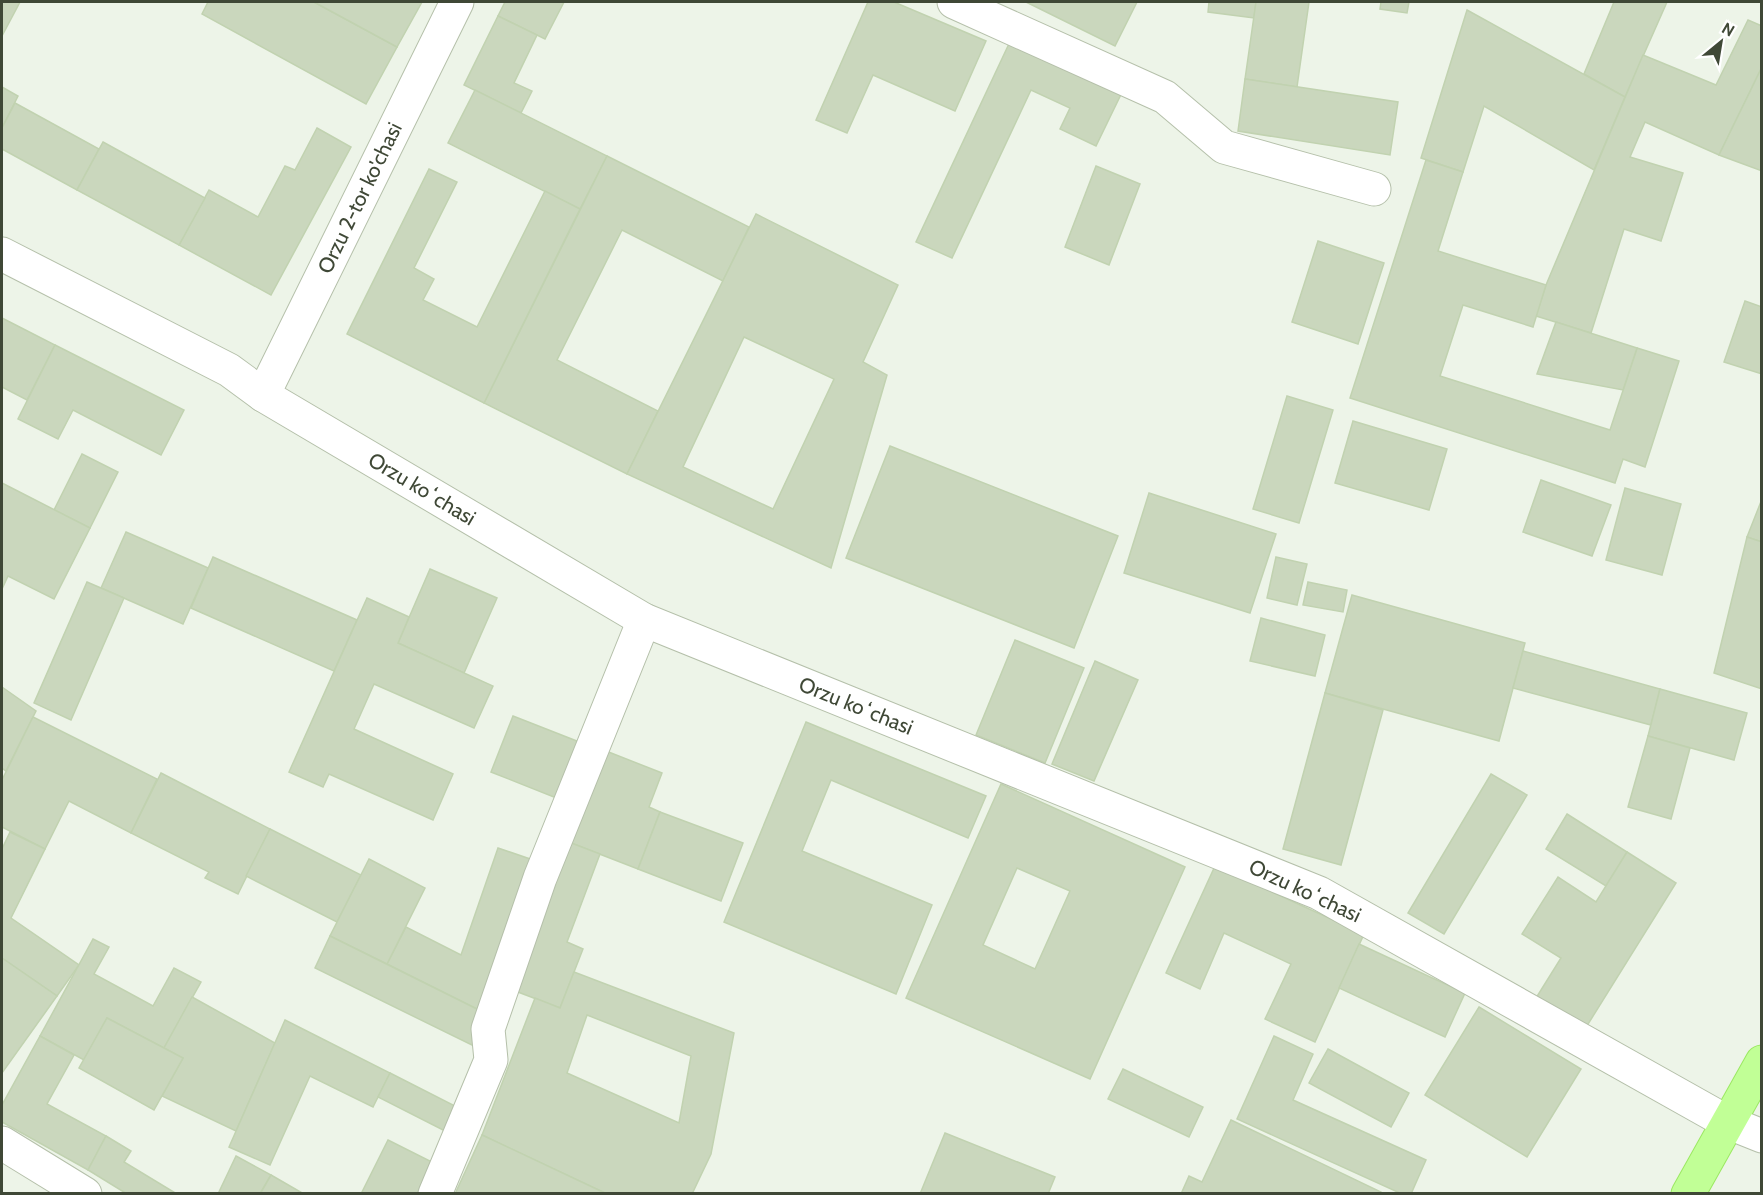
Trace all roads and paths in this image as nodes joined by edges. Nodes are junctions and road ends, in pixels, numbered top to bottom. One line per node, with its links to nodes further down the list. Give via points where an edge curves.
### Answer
1 (457, 2): 5 (street, Orzu 2-tor ko'chasi)
2 (954, 2): 3 (street, via 1165,97 1224,147)
3 (1374, 189)
4 (2, 254): 5 (street, Orzu koʻchasi, via 229,370)
5 (263, 395): 6 (street, Orzu koʻchasi)
6 (644, 620): 8 (street, Orzu koʻchasi, via 1319,893); 12 (street, via 540,878 488,1029 490,1060)
7 (1761, 1062): 8 (main road)
8 (1727, 1122): 9 (street, Orzu koʻchasi); 13 (main road)
9 (1761, 1136)
10 (2, 1143): 11 (street)
11 (85, 1194)
12 (435, 1194)
13 (1688, 1194)

